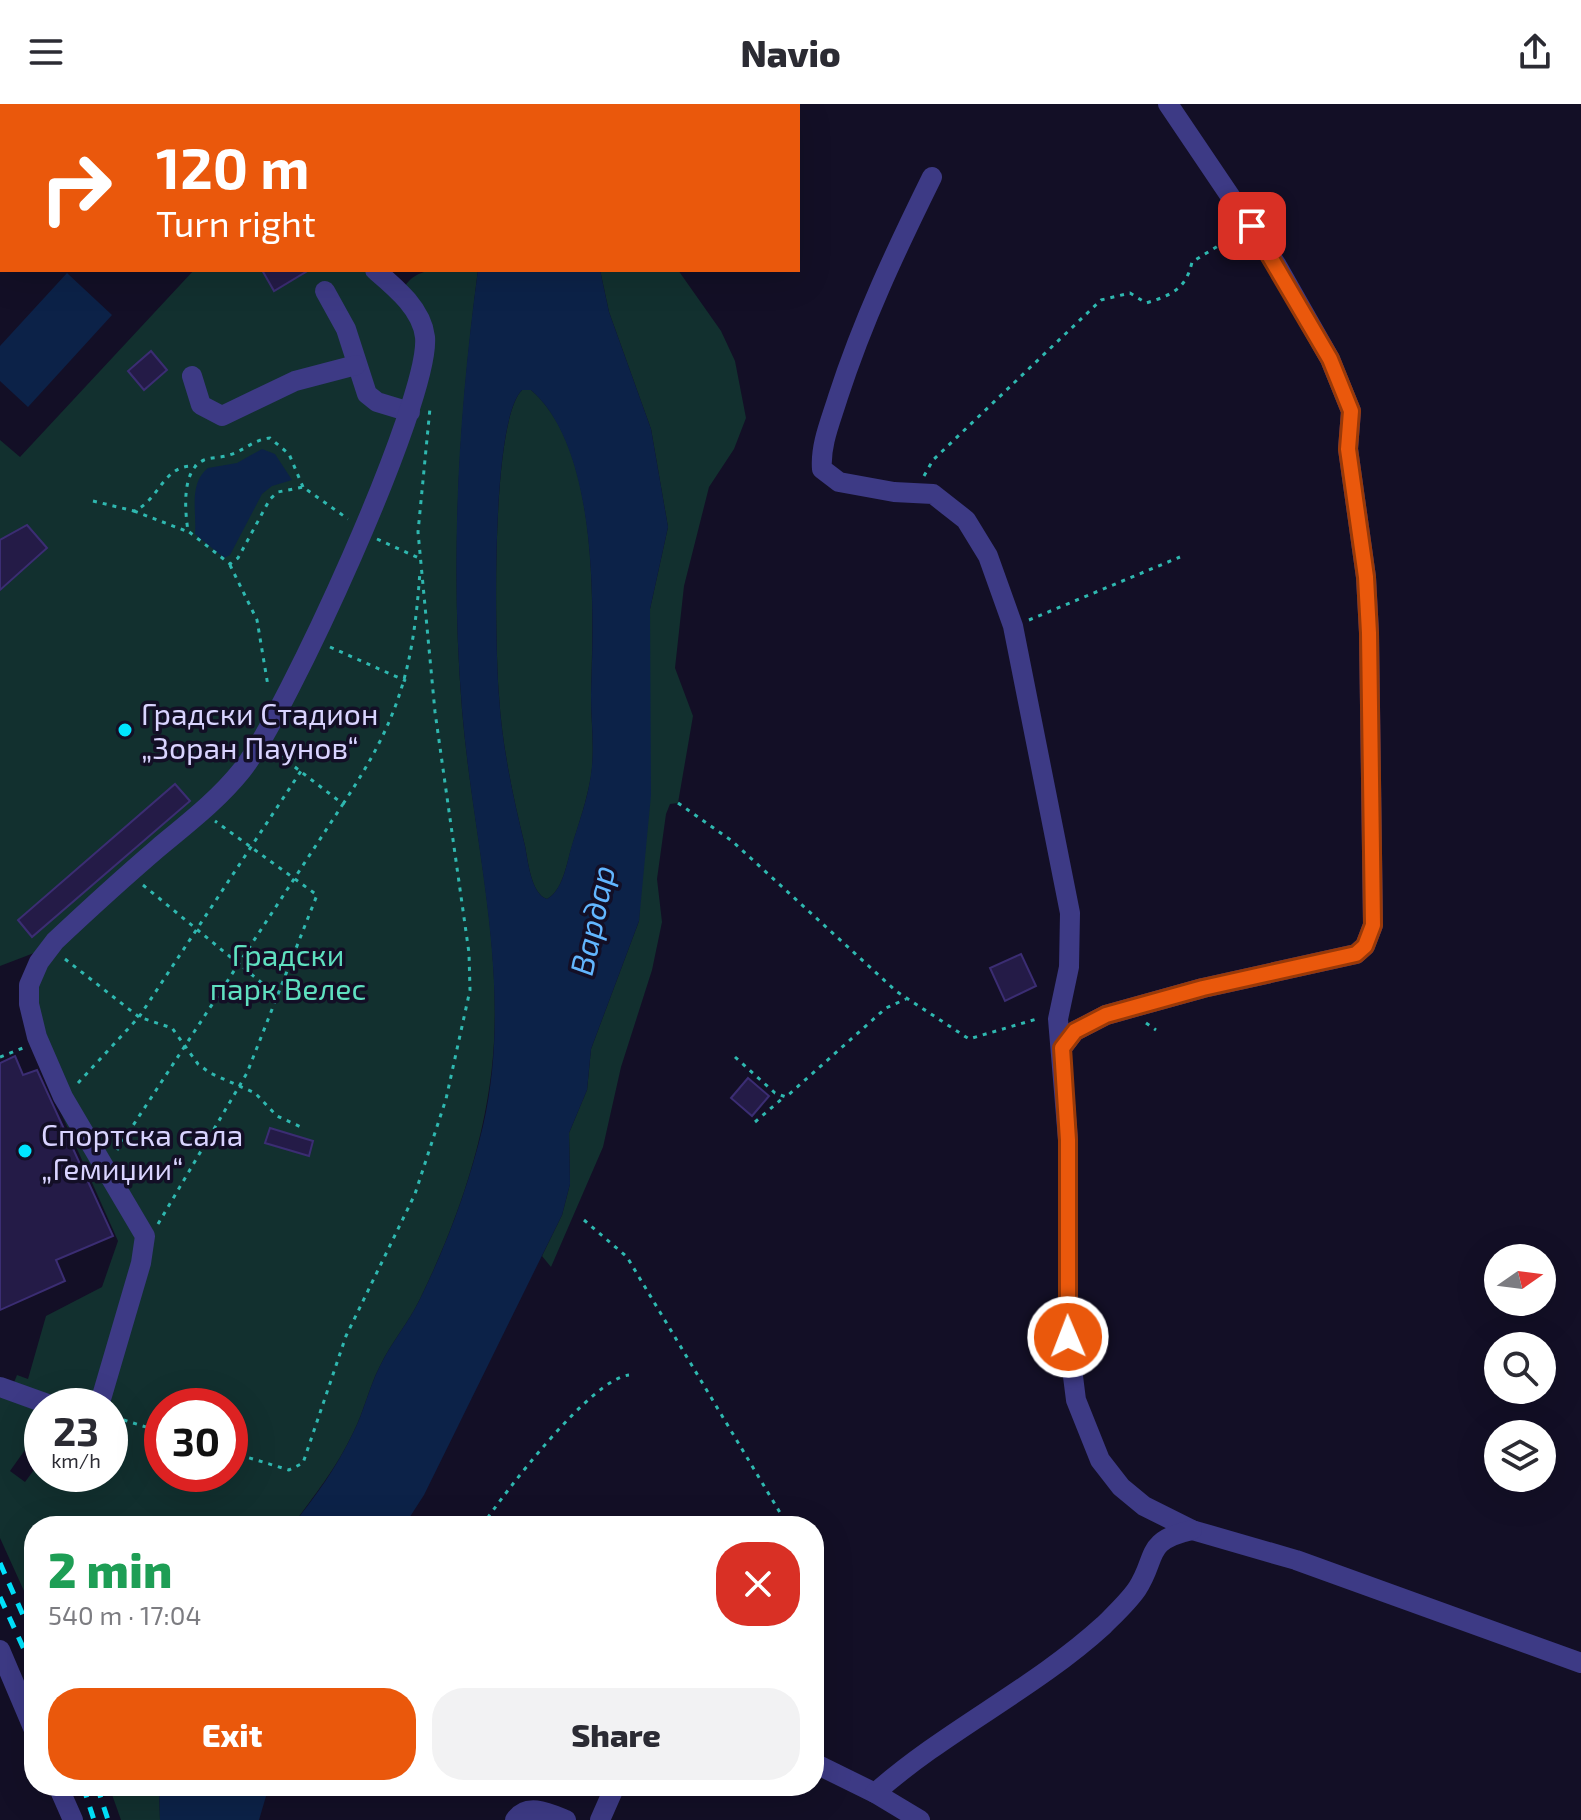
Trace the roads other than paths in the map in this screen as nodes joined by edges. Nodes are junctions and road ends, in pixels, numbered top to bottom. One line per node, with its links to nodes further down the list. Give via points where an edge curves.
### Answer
1 (1168, 104): 8 (street, via 1252,226 1330,359 1351,411 1348,449 1369,633 1373,925 1356,954 1106,1015 1075,1031)
2 (932, 177): 8 (street, via 854,348 821,464 823,472 839,482 933,494 966,520 978,537 1013,626 1069,897 1069,967 1059,1014)
3 (377, 272): 7 (street, via 408,302 424,332)
4 (325, 291): 5 (street, via 346,329)
5 (356, 365): 6 (street, via 295,381 222,416 201,405); 7 (street, via 372,399)
6 (192, 376)
7 (410, 412): 10 (street, via 312,639 240,773 49,947 35,969 28,994 39,1042 103,1170 142,1226 145,1246)
8 (1062, 1048): 12 (street, via 1068,1140 1068,1337 1076,1400 1108,1473 1144,1506)
9 (0, 1387): 11 (street)
10 (104, 1388)
11 (24, 1396)
12 (1192, 1530): 14 (street, via 1296,1560); 17 (street, via 1159,1544 1135,1592 1079,1647 924,1753)
13 (0, 1650): 15 (street)
14 (1581, 1663)
15 (24, 1706)
16 (824, 1768): 17 (street)
17 (875, 1793): 24 (street)
18 (62, 1796): 20 (street)
19 (611, 1796): 23 (street)
20 (73, 1820)
21 (515, 1820): 22 (street, via 531,1810)
22 (566, 1820)
23 (600, 1820)
24 (920, 1820)

